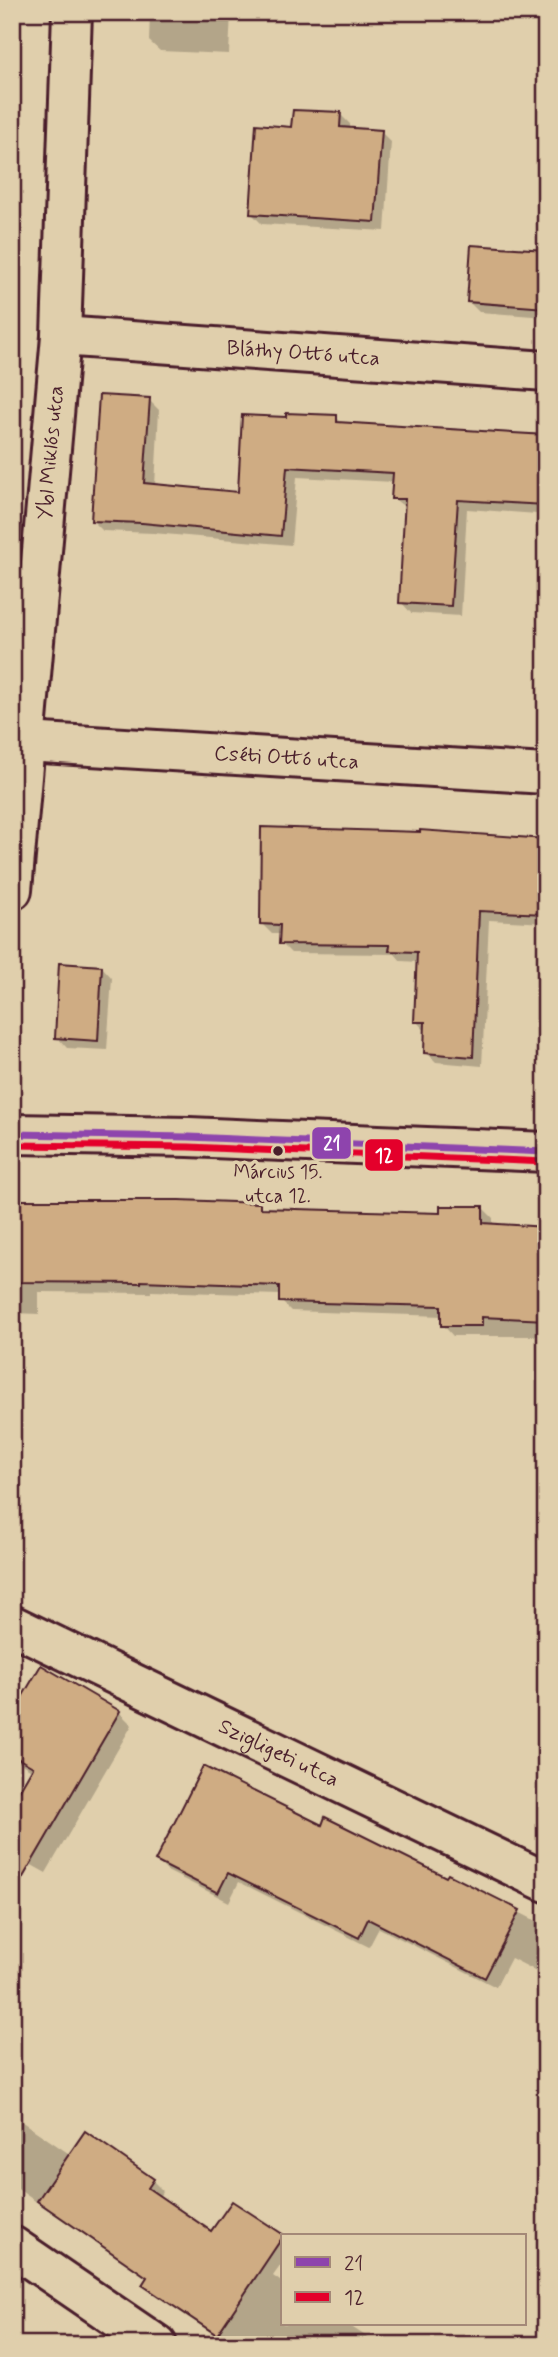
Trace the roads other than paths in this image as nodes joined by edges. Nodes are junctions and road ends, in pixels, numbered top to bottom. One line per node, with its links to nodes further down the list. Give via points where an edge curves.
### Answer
1 (72, 12): 2 (street, Ybl Miklós utca)
2 (61, 336): 3 (street, Bláthy Ottó utca); 4 (street, Ybl Miklós utca)
3 (546, 371)
4 (26, 742): 5 (street, Cséti Ottó utca); 6 (street, Ybl Miklós utca)
5 (546, 774)
6 (12, 890)
7 (12, 1134): 8 (street)
8 (546, 1152)
9 (12, 1625): 10 (street, Szigligeti utca)
10 (546, 1882)
11 (12, 2246): 12 (street)
12 (157, 2345)

